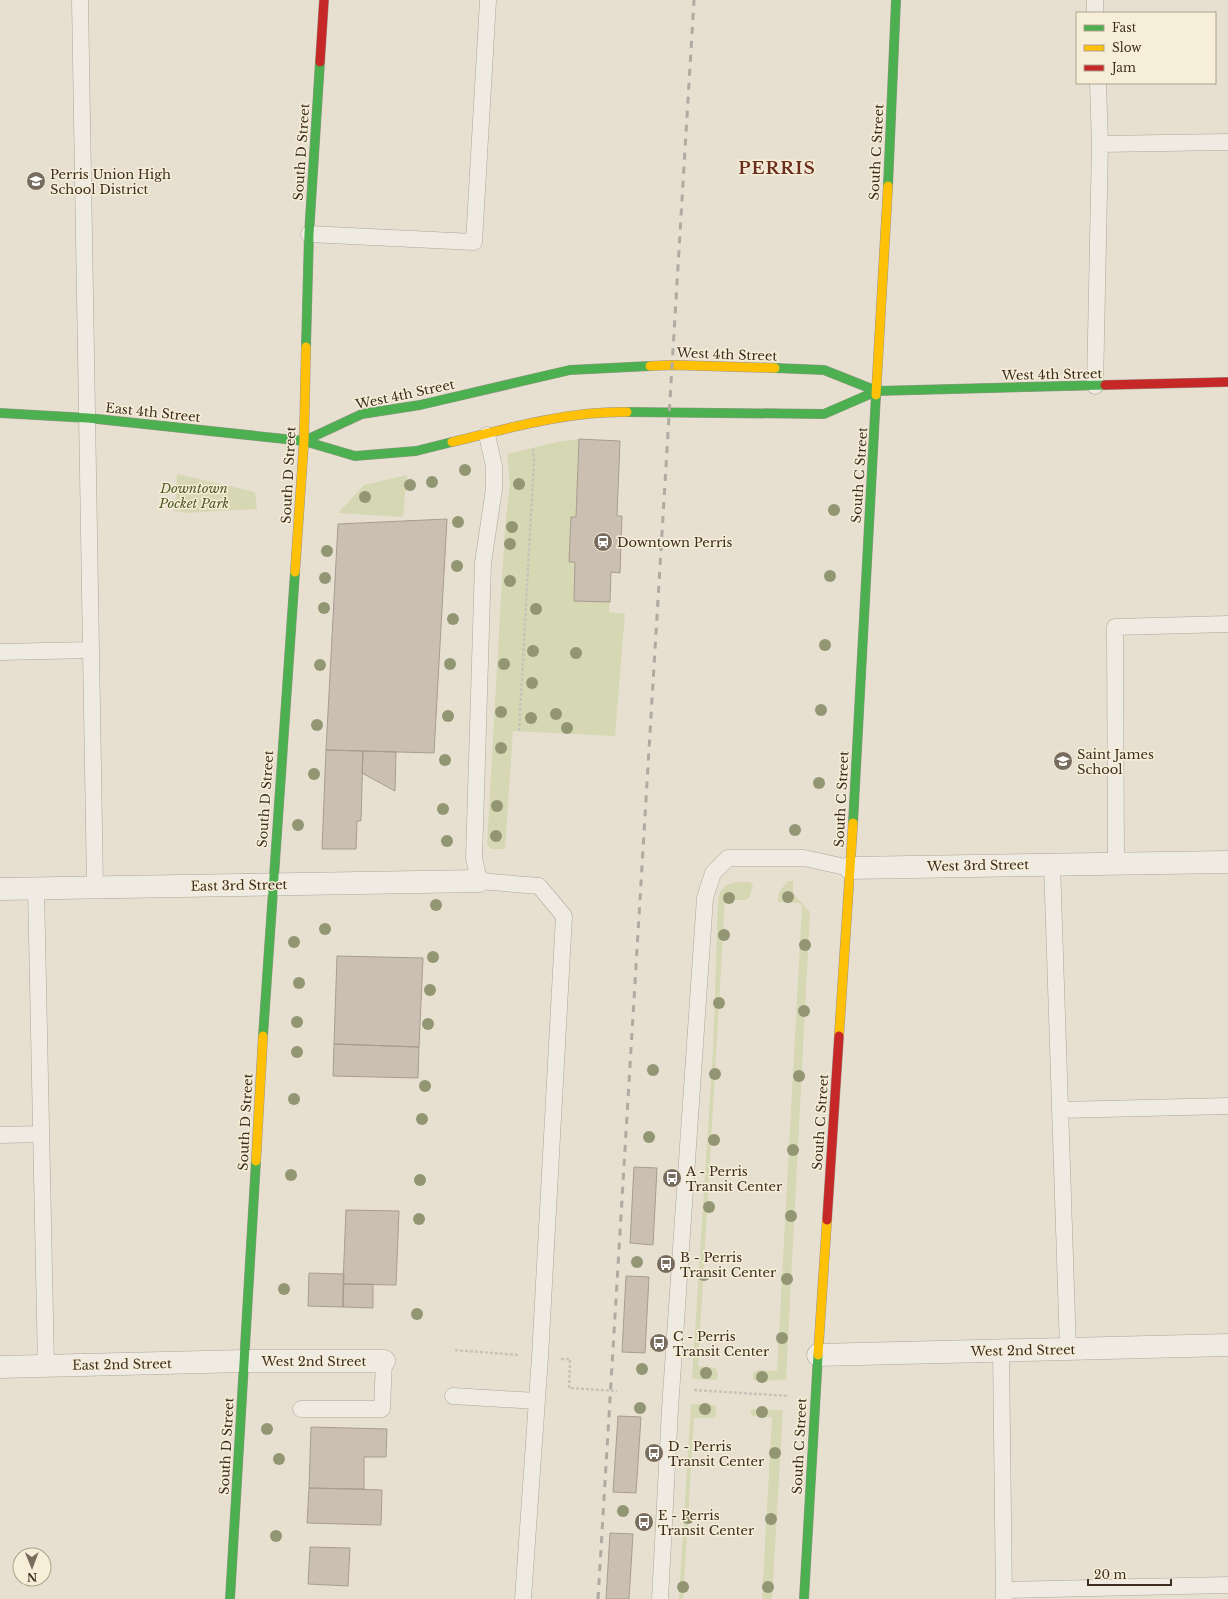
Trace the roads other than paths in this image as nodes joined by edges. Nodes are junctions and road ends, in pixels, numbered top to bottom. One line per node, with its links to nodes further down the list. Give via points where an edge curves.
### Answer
1 (80, 0): 15 (lane)
2 (324, 0): 10 (main road, South D Street)
3 (488, 0): 10 (lane, via 474,242)
4 (896, 0): 13 (main road, South C Street)
5 (1095, 0): 6 (lane)
6 (1095, 12)
7 (1098, 84): 9 (lane)
8 (1228, 142): 9 (lane)
9 (1100, 144): 12 (lane)
10 (308, 234): 17 (main road, South D Street)
11 (1228, 382): 12 (main road, West 4th Street)
12 (1095, 386): 13 (main road, West 4th Street)
13 (877, 391): 16 (main road, West 4th Street, via 824,414 603,412 535,422); 17 (main road, West 4th Street, via 824,370 673,364 570,370 420,405 362,414); 24 (main road, South C Street)
14 (0, 413): 15 (main road, East 4th Street)
15 (88, 418): 17 (main road, East 4th Street); 19 (lane)
16 (486, 434): 17 (main road, West 4th Street, via 416,451 356,456); 25 (lane, via 494,466 494,489 483,563 474,858)
17 (304, 441): 26 (main road, South D Street)
18 (1228, 624): 22 (lane, via 1115,627)
19 (91, 650): 20 (lane); 28 (lane)
20 (0, 652)
21 (1228, 862): 22 (street, West 3rd Street)
22 (1116, 863): 23 (street, West 3rd Street)
23 (1052, 864): 24 (street, West 3rd Street); 31 (lane)
24 (850, 868): 37 (main road, South C Street); 49 (lane, West 3rd Street, via 804,858 728,858 712,873 704,898)
25 (479, 881): 26 (street, East 3rd Street); 43 (lane, via 539,886 564,916)
26 (272, 884): 28 (street, East 3rd Street); 38 (main road, South D Street)
27 (36, 888): 28 (street, East 3rd Street); 29 (street, East 3rd Street); 32 (lane)
28 (95, 888)
29 (0, 889)
30 (1228, 1106): 31 (lane)
31 (1060, 1110): 35 (lane)
32 (41, 1134): 33 (lane); 40 (lane)
33 (0, 1135)
34 (1228, 1345): 35 (street, West 2nd Street)
35 (1068, 1349): 36 (street, West 2nd Street)
36 (1001, 1350): 37 (street, West 2nd Street); 46 (lane)
37 (818, 1354): 50 (main road, South C Street)
38 (244, 1361): 39 (street, West 2nd Street); 40 (street, East 2nd Street); 47 (main road, South D Street)
39 (384, 1361): 44 (lane, via 382,1409)
40 (46, 1366): 41 (street, East 2nd Street)
41 (0, 1367)
42 (453, 1396): 43 (lane)
43 (537, 1401): 48 (lane)
44 (301, 1409)
45 (1228, 1585): 46 (lane)
46 (1004, 1595)
47 (230, 1599)
48 (524, 1599)
49 (660, 1599)
50 (804, 1599)

